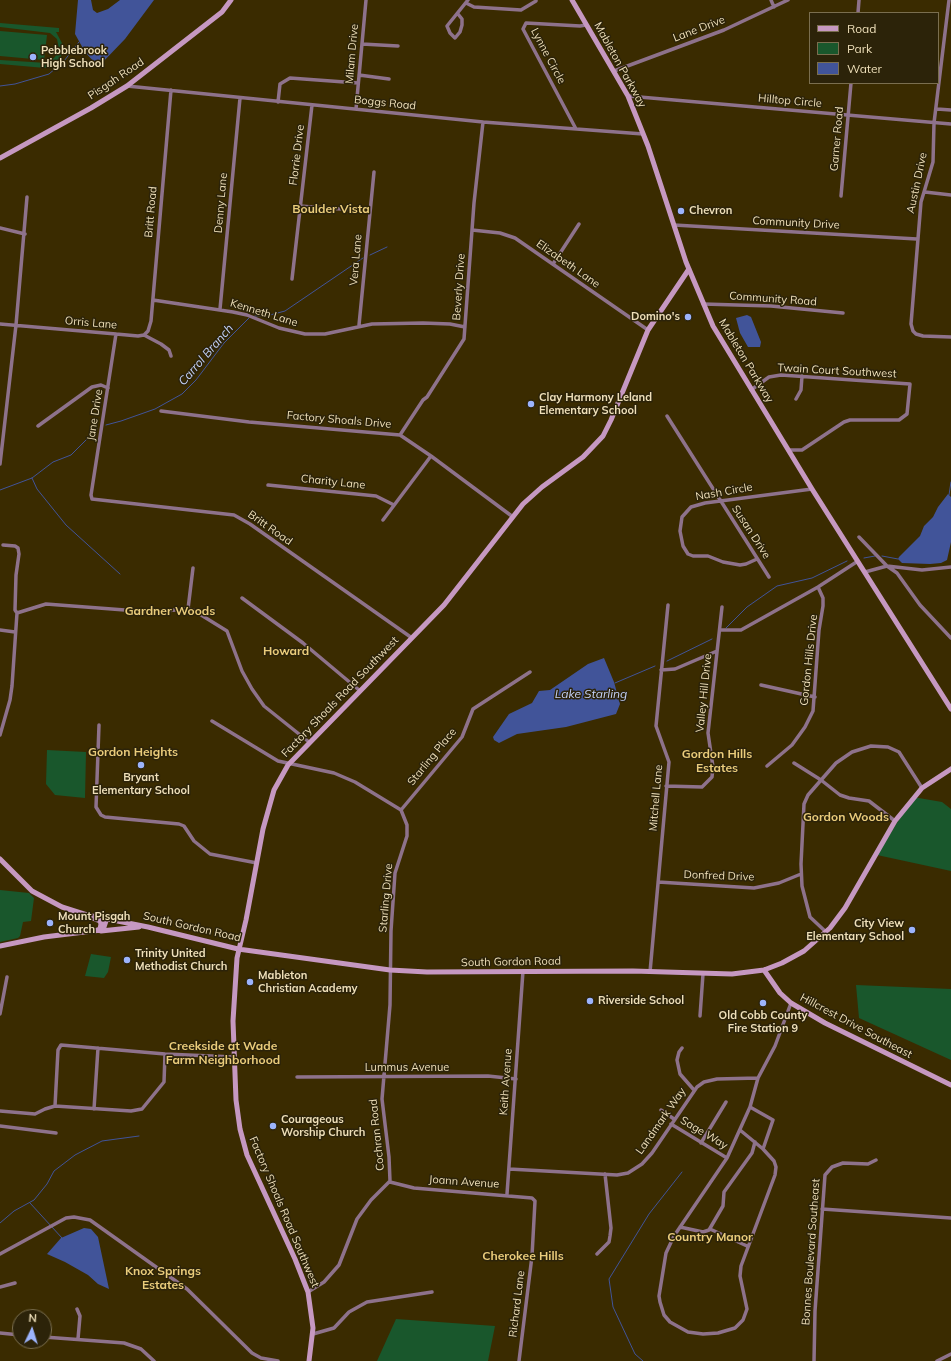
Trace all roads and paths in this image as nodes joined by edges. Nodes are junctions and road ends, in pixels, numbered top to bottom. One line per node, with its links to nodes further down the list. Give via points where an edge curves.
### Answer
1 (230, 0): 23 (street, Pisgah Road, via 222,12)
2 (366, 0): 16 (street, Milam Drive)
3 (536, 0): 9 (street, via 521,10 474,7)
4 (572, 0): 13 (street, Mableton Parkway)
5 (770, 0): 10 (street)
6 (788, 0): 10 (street, Lane Drive)
7 (859, 0): 11 (street)
8 (949, 0): 14 (street, Austin Drive)
9 (467, 1): 12 (street)
10 (774, 7): 18 (street, Lane Drive, via 724,30)
11 (858, 12)
12 (458, 14): 12 (street, via 462,19 462,25 455,38 447,26)
13 (586, 25): 18 (street, Mableton Parkway); 36 (street, Lynne Circle, via 526,24 523,29)
14 (946, 26): 15 (street); 30 (street, Austin Drive)
15 (951, 26)
16 (362, 44): 17 (street); 19 (street, Milam Drive)
17 (398, 46)
18 (614, 71): 25 (street, Mableton Parkway)
19 (359, 75): 20 (street); 21 (street, Milam Drive)
20 (389, 79)
21 (358, 83): 27 (street, via 290,78 280,84); 29 (street, Milam Drive)
22 (850, 84): 32 (street, Garner Road)
23 (127, 86): 24 (street, Boggs Road); 38 (street, Pisgah Road)
24 (171, 90): 26 (street, Boggs Road); 55 (street, Britt Road)
25 (628, 96): 32 (street, Hilltop Circle); 37 (street, Mableton Parkway)
26 (240, 98): 27 (street, Boggs Road); 57 (street, Denny Lane)
27 (278, 102): 28 (street, Boggs Road)
28 (312, 105): 29 (street, Boggs Road); 44 (street, Florrie Drive)
29 (356, 109): 33 (street, Boggs Road)
30 (937, 109): 31 (street); 34 (street, Austin Drive)
31 (951, 110)
32 (847, 115): 34 (street, Hilltop Circle); 42 (street, Garner Road)
33 (483, 122): 36 (street, Boggs Road); 49 (street, Beverly Drive)
34 (934, 123): 35 (street, Hilltop Circle); 40 (street, Austin Drive, via 933,162)
35 (951, 124)
36 (576, 129): 37 (street, Boggs Road)
37 (643, 134): 47 (street, Mableton Parkway)
38 (0, 158)
39 (374, 172): 45 (street, Vera Lane)
40 (925, 192): 41 (street); 51 (street, Austin Drive, via 921,202)
41 (951, 195)
42 (841, 196)
43 (27, 197): 50 (street)
44 (299, 206): 45 (street); 54 (street, Florrie Drive)
45 (369, 211): 61 (street, Vera Lane)
46 (579, 224): 52 (street)
47 (674, 226): 51 (street, Community Drive); 53 (street, Mableton Parkway)
48 (0, 228): 50 (street)
49 (472, 230): 52 (street, Elizabeth Lane, via 508,235); 62 (street, Beverly Drive)
50 (24, 234): 60 (street)
51 (917, 239): 66 (street, Austin Drive, via 913,331 923,336)
52 (553, 264): 63 (street, Elizabeth Lane)
53 (689, 269): 56 (street, Mableton Parkway); 63 (street, Factory Shoals Road Southwest)
54 (292, 278)
55 (153, 300): 57 (street, Kenneth Lane); 65 (street, Britt Road, via 152,321)
56 (703, 304): 58 (street, Community Road, via 772,306); 70 (street, Mableton Parkway, via 725,348)
57 (220, 309): 61 (street, Kenneth Lane, via 304,334 325,334)
58 (843, 313)
59 (0, 324): 60 (street, Orris Lane)
60 (16, 326): 64 (street, Orris Lane); 78 (street)
61 (359, 326): 62 (street, Kenneth Lane, via 423,323)
62 (465, 326): 75 (street, Beverly Drive, via 464,338 449,364)
63 (648, 330): 84 (street, Factory Shoals Road Southwest, via 612,420 603,436 583,457 531,496)
64 (116, 334): 65 (street, Orris Lane); 69 (street, Jane Drive)
65 (144, 334): 67 (street, via 169,350)
66 (951, 337)
67 (171, 356)
68 (802, 376): 70 (street, Twain Court Southwest, via 777,375); 71 (street, via 801,390); 76 (street, Twain Court Southwest, via 910,384 907,414 899,420 850,420 805,448)
69 (108, 388): 74 (street, via 100,385 92,387); 81 (street, Jane Drive)
70 (751, 390): 76 (street, Mableton Parkway)
71 (796, 399)
72 (161, 411): 75 (street, Factory Shoals Drive, via 249,422)
73 (667, 416): 82 (street, Susan Drive)
74 (38, 426)
75 (400, 435): 77 (street, Factory Shoals Drive)
76 (788, 450): 80 (street, Mableton Parkway)
77 (431, 456): 83 (street); 84 (street, Factory Shoals Drive)
78 (0, 464)
79 (268, 485): 83 (street, Charity Lane, via 376,496)
80 (812, 489): 82 (street, Nash Circle); 89 (street, Mableton Parkway)
81 (92, 499): 104 (street, Britt Road, via 234,515)
82 (719, 501): 88 (street, Susan Drive); 88 (street, Nash Circle, via 691,507 684,512 680,531 686,550 693,556 708,556 734,564 746,564)
83 (394, 505): 85 (street)
84 (513, 517): 104 (street, Factory Shoals Road Southwest, via 444,605)
85 (383, 520)
86 (859, 537): 90 (street)
87 (3, 545): 100 (street, via 18,548 15,602)
88 (757, 559): 94 (street, Susan Drive)
89 (858, 561): 93 (street, Mableton Parkway); 95 (street)
90 (887, 566): 91 (street, via 922,570); 93 (street); 105 (street, via 896,573 920,605)
91 (951, 567)
92 (192, 568): 99 (street)
93 (865, 572): 112 (street, Mableton Parkway)
94 (769, 577)
95 (818, 587): 102 (street, via 741,630); 111 (street, Gordon Hills Drive, via 823,598 823,606)
96 (242, 598): 110 (street, via 303,643)
97 (668, 605): 107 (street, Mitchell Lane)
98 (722, 607): 102 (street, Valley Hill Drive)
99 (188, 609): 100 (street, via 151,612 46,604); 116 (street, via 227,631 242,671 264,706)
100 (17, 614): 103 (street)
101 (0, 630): 103 (street)
102 (720, 630): 106 (street, Valley Hill Drive)
103 (15, 632): 115 (street, via 10,700)
104 (412, 638): 110 (street, Factory Shoals Road Southwest)
105 (951, 638)
106 (717, 651): 107 (street, via 675,669); 122 (street, Valley Hill Drive, via 708,733 712,777 702,787)
107 (661, 670): 122 (street, Mitchell Lane, via 656,726 669,762)
108 (530, 672): 124 (street, Starling Place, via 473,709 462,737)
109 (761, 685): 111 (street)
110 (359, 690): 116 (street, Factory Shoals Road Southwest)
111 (815, 697): 119 (street, Gordon Hills Drive, via 813,711 802,731 792,745)
112 (951, 709)
113 (212, 721): 118 (street)
114 (99, 725): 127 (street, via 96,807 101,815 179,824 184,826 194,841 210,854)
115 (0, 735)
116 (309, 742): 118 (street, Factory Shoals Road Southwest)
117 (794, 763): 121 (street)
118 (288, 765): 124 (street, via 334,773 370,790); 127 (street, Factory Shoals Road Southwest, via 274,790 266,815)
119 (767, 766)
120 (951, 769): 123 (street, South Gordon Road)
121 (821, 780): 123 (street, via 844,757 862,748 881,746 899,752); 125 (street, via 840,795 870,801); 128 (street, via 804,804)
122 (666, 786): 129 (street, Mitchell Lane)
123 (922, 788): 125 (street, South Gordon Road)
124 (400, 810): 137 (street, Starling Drive, via 407,830 395,874)
125 (895, 821): 134 (street, South Gordon Road, via 845,908)
126 (0, 859): 130 (street, South Gordon Road, via 32,891 53,903)
127 (257, 863): 136 (street, Factory Shoals Road Southwest)
128 (801, 874): 129 (street, Donfred Drive, via 779,883 754,888); 134 (street, via 803,896 810,917)
129 (658, 882): 140 (street, Mitchell Lane)
130 (87, 915): 131 (street, South Gordon Road); 133 (street, via 100,921 100,929)
131 (107, 918): 132 (street, South Gordon Road); 133 (street, via 103,929)
132 (148, 927): 133 (street); 136 (street, South Gordon Road)
133 (96, 931): 135 (street, via 44,937)
134 (826, 932): 138 (street, South Gordon Road, via 804,951 782,964)
135 (0, 946)
136 (238, 949): 137 (street, South Gordon Road); 149 (street, Factory Shoals Road Southwest, via 233,994)
137 (390, 970): 139 (street, South Gordon Road, via 455,973); 151 (street, Cochran Road, via 390,1005)
138 (764, 970): 141 (street, South Gordon Road); 143 (street, Hillcrest Drive Southeast, via 780,993)
139 (523, 971): 140 (street, South Gordon Road); 153 (street, Keith Avenue)
140 (650, 972): 141 (street, South Gordon Road)
141 (703, 974): 145 (street)
142 (8, 977): 144 (street)
143 (791, 1003): 152 (street, via 775,1046); 154 (street, Hillcrest Drive Southeast, via 825,1023)
144 (0, 1014)
145 (700, 1016)
146 (98, 1048): 148 (street); 157 (street, via 61,1045 58,1050); 159 (street)
147 (682, 1048): 155 (street, via 677,1060 680,1074)
148 (165, 1054): 149 (street); 159 (street, via 164,1082 142,1109)
149 (234, 1057): 186 (street, Factory Shoals Road Southwest, via 237,1115 243,1143)
150 (297, 1077): 151 (street, Lummus Avenue)
151 (383, 1077): 153 (street, Lummus Avenue, via 488,1076); 174 (street, Cochran Road, via 382,1110)
152 (758, 1078): 155 (street, Landmark Way, via 704,1082); 158 (street)
153 (516, 1079): 172 (street, Keith Avenue)
154 (951, 1085)
155 (694, 1090): 162 (street, Landmark Way)
156 (726, 1102): 168 (street)
157 (55, 1106): 159 (street); 161 (street, via 35,1114)
158 (750, 1107): 165 (street); 169 (street, via 773,1120)
159 (94, 1109)
160 (661, 1110): 162 (street)
161 (0, 1111)
162 (674, 1119): 163 (street, Landmark Way)
163 (671, 1124): 168 (street, Sage Way); 173 (street, Landmark Way, via 652,1153 635,1169 617,1175)
164 (0, 1126): 166 (street)
165 (740, 1130): 167 (street); 170 (street)
166 (56, 1133)
167 (755, 1142): 169 (street); 180 (street, via 752,1153 724,1192 723,1206)
168 (701, 1143): 170 (street, Sage Way)
169 (763, 1149): 181 (street, via 774,1161 775,1175)
170 (727, 1158): 179 (street)
171 (876, 1160): 177 (street, Bonnes Boulevard Southeast, via 868,1164 843,1163 832,1168 825,1175)
172 (509, 1169): 173 (street, Landmark Way); 175 (street, Keith Avenue)
173 (605, 1174): 183 (street, via 611,1228 609,1242)
174 (390, 1182): 175 (street, Joann Avenue, via 414,1188); 186 (street, Cochran Road, via 371,1200 357,1219 339,1266 324,1282)
175 (507, 1194): 176 (street, Joann Avenue, via 532,1198)
176 (535, 1201): 198 (street, Richard Lane, via 532,1256)
177 (822, 1209): 178 (street); 199 (street, Bonnes Boulevard Southeast)
178 (951, 1218)
179 (680, 1228): 180 (street, via 704,1232); 181 (street, via 666,1253 659,1296 664,1315 670,1322 688,1332 718,1333 735,1328 743,1320 746,1310 740,1276)
180 (710, 1229): 181 (street)
181 (747, 1246)
182 (0, 1254): 196 (street, via 66,1218 90,1220 187,1289 252,1354)
183 (597, 1254)
184 (15, 1284): 185 (street)
185 (0, 1288)
186 (308, 1292): 191 (street, Factory Shoals Road Southwest)
187 (432, 1292): 191 (street, via 367,1302 349,1312 334,1328)
188 (77, 1309): 193 (street, via 80,1316)
189 (0, 1333): 190 (street)
190 (12, 1334)
191 (313, 1334): 197 (street, Factory Shoals Road Southwest)
192 (52, 1337): 193 (street)
193 (78, 1339): 195 (street, via 131,1345 141,1349)
194 (951, 1354): 200 (street)
195 (154, 1361)
196 (278, 1361)
197 (309, 1361)
198 (519, 1361)
199 (814, 1361)
200 (937, 1361)

